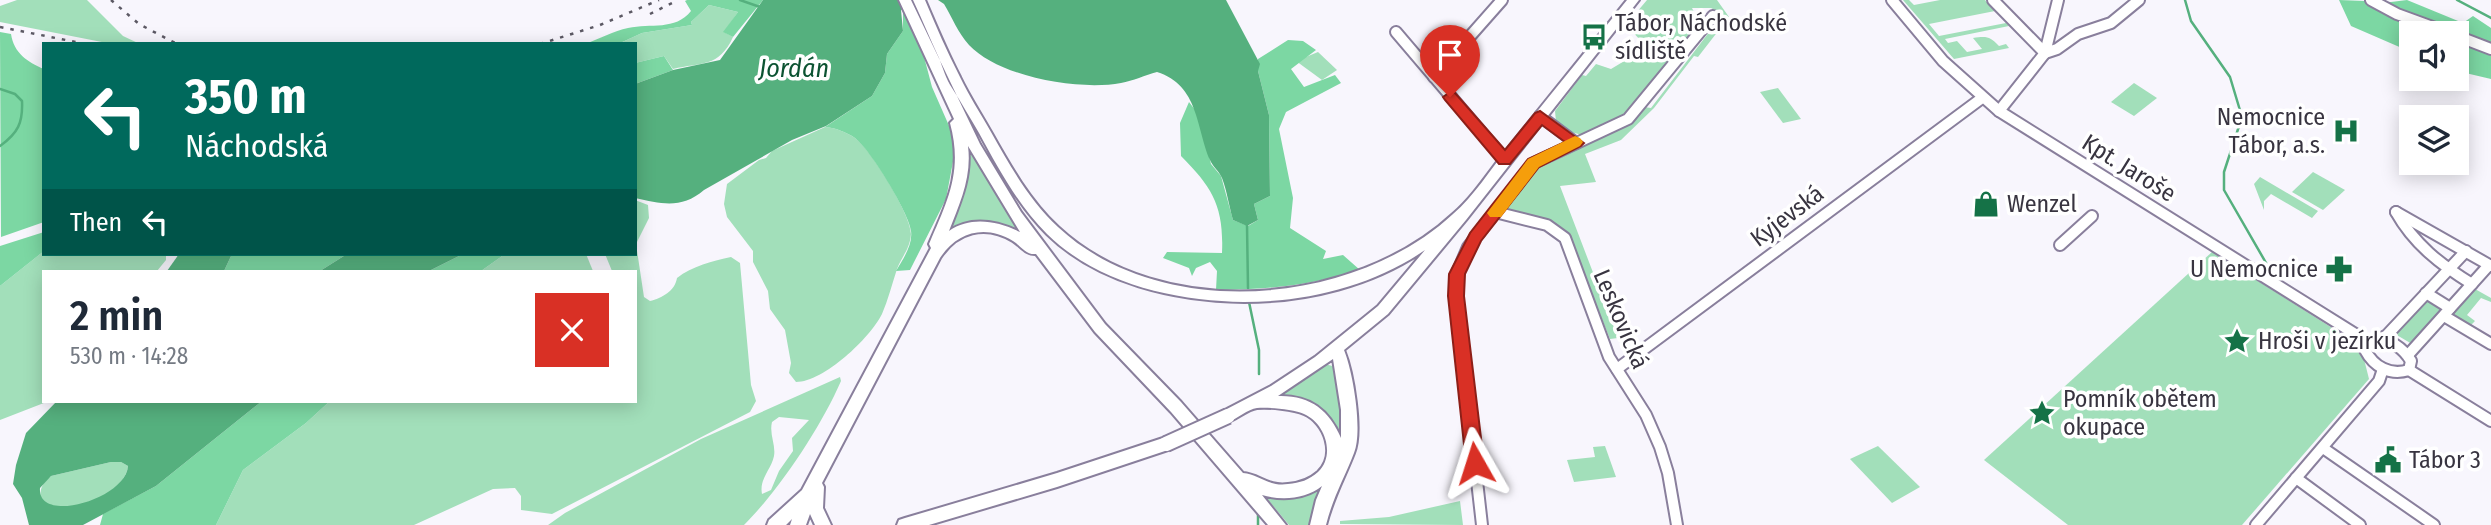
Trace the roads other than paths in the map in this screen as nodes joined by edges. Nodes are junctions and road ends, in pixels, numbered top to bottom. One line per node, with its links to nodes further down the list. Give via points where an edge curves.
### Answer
1 (905, 0): 15 (main road)
2 (919, 0): 15 (main road)
3 (1502, 0): 17 (street)
4 (1633, 0): 21 (main road)
5 (1892, 0): 19 (street, Kpt. Jaroše, via 1943,61)
6 (1993, 0): 16 (street)
7 (2058, 0): 16 (street)
8 (2139, 0): 16 (street, via 2111,23 2078,34)
9 (2371, 0): 11 (street)
10 (1713, 16): 22 (street, via 1628,119)
11 (2416, 21)
12 (1396, 32): 17 (street)
13 (2469, 41): 14 (street)
14 (2491, 49)
15 (934, 50): 18 (main road)
16 (2045, 53): 20 (street)
17 (1434, 77): 23 (street)
18 (949, 84): 25 (main road, via 1045,223 1092,260 1139,282 1214,296 1309,290 1389,264 1421,247); 29 (main road, via 963,167 955,205); 34 (main road, via 1004,196); 44 (main road, via 1024,211)
19 (1982, 97): 20 (street, Kpt. Jaroše); 40 (street, Kyjevská)
20 (1999, 111): 36 (street, Kpt. Jaroše)
21 (1540, 116): 22 (street); 23 (main road)
22 (1576, 143): 24 (street, via 1534,163)
23 (1505, 160): 25 (main road)
24 (1495, 212): 40 (street, Leskovická, via 1547,225 1564,238); 57 (street, via 1468,247 1457,274 1456,296)
25 (1461, 216): 38 (main road, via 1383,310)
26 (2092, 216): 27 (street)
27 (2060, 245)
28 (2466, 251): 30 (street); 31 (street); 31 (street, via 2396,212 2403,226)
29 (928, 265): 34 (main road, via 953,234 971,227 990,227 1026,242); 48 (main road)
30 (2490, 265): 32 (street)
31 (2448, 270): 32 (street); 33 (street)
32 (2472, 284): 35 (street)
33 (2426, 293): 35 (street); 36 (street, via 2387,335)
34 (1074, 295): 44 (main road)
35 (2447, 312): 37 (street); 39 (street)
36 (2374, 340): 39 (street, Kpt. Jaroše, via 2393,343); 41 (street, Kpt. Jaroše, via 2365,345 2367,355)
37 (2491, 344)
38 (1336, 349): 43 (main road); 56 (main road, via 1343,365 1349,410 1348,450 1324,500)
39 (2408, 355): 42 (street)
40 (1617, 369): 58 (street, Leskovická, via 1660,447)
41 (2383, 369): 42 (street); 46 (street, via 2379,381)
42 (2409, 370): 45 (street)
43 (1249, 405): 47 (main road, via 1283,401 1313,410 1333,433 1333,461 1322,477 1295,492 1254,486); 54 (main road, bridge, via 1166,444)
44 (1176, 407): 47 (main road)
45 (2491, 421)
46 (2323, 448): 49 (street); 61 (street)
47 (1230, 469): 55 (main road)
48 (819, 472): 50 (main road); 53 (main road, via 814,508)
49 (2296, 478): 59 (street); 60 (street)
50 (808, 492): 51 (main road); 52 (main road)
51 (775, 525)
52 (798, 525)
53 (823, 525)
54 (905, 525)
55 (1278, 525)
56 (1318, 525)
57 (1482, 525)
58 (1677, 525)
59 (2256, 525)
60 (2360, 525)
61 (2434, 525)

